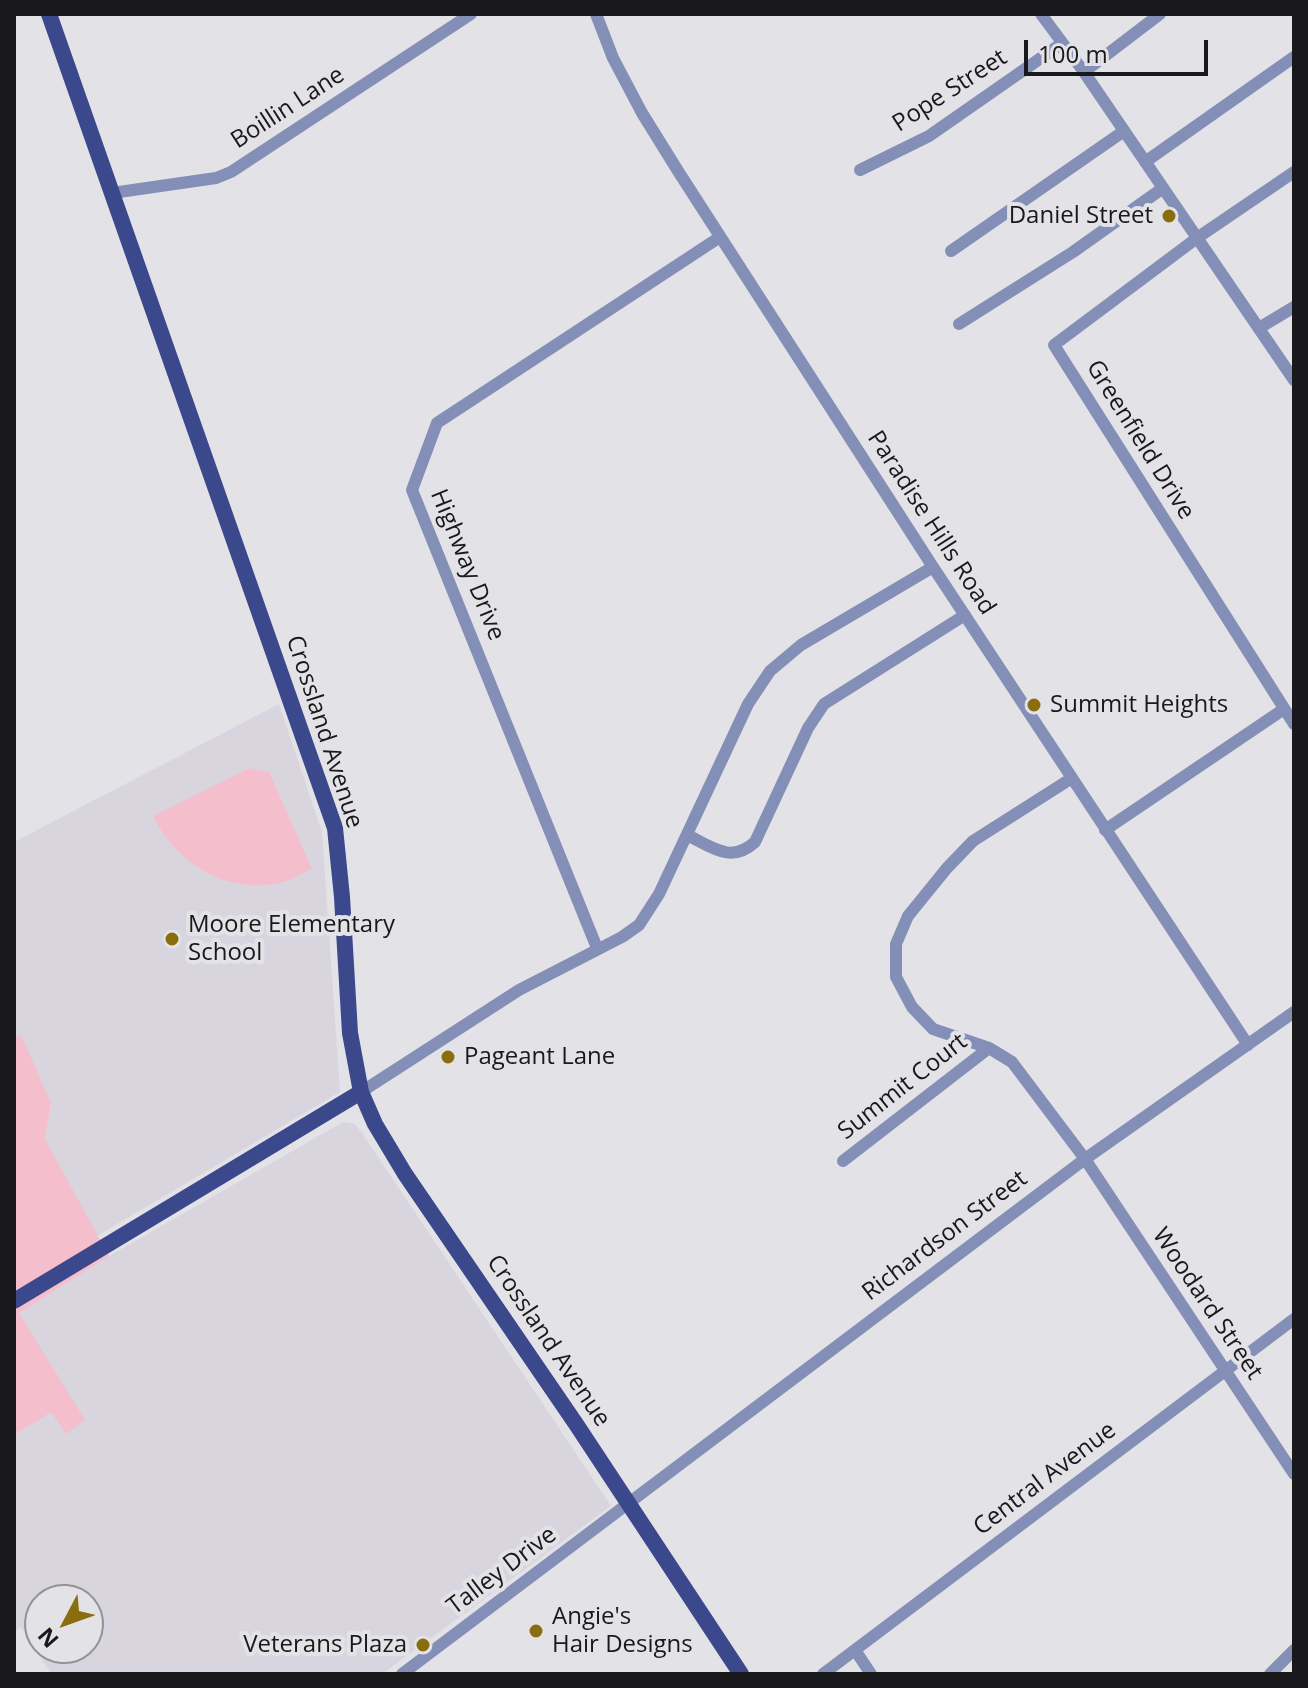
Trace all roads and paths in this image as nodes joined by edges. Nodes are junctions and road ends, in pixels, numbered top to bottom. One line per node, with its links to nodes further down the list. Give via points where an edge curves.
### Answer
1 (49, 14): 14 (main road, Crossland Avenue)
2 (471, 14): 14 (street, Boillin Lane, via 231,172)
3 (596, 14): 15 (street, Paradise Hills Road, via 642,113)
4 (1041, 14): 6 (street)
5 (1160, 14): 8 (street)
6 (1061, 44): 8 (street); 11 (street, Pope Street, via 929,136)
7 (1294, 57): 10 (street)
8 (1084, 72): 9 (street)
9 (1124, 131): 10 (street); 17 (street)
10 (1145, 162): 13 (street)
11 (860, 170)
12 (1294, 172): 16 (street)
13 (1163, 188): 16 (street); 19 (street)
14 (112, 193): 33 (main road, Crossland Avenue, via 335,828 350,1033)
15 (720, 237): 22 (street, Paradise Hills Road); 29 (street, Highway Drive, via 437,423 412,490)
16 (1197, 238): 20 (street); 24 (street, Greenfield Drive, via 1054,345)
17 (951, 251)
18 (1294, 307): 20 (street)
19 (959, 324)
20 (1259, 328): 21 (street)
21 (1294, 380)
22 (933, 567): 23 (street, Paradise Hills Road); 28 (street, via 801,645 770,671 748,704)
23 (965, 615): 26 (street, Paradise Hills Road); 28 (street, via 824,704 755,842 746,850 724,852)
24 (1284, 709): 25 (street, Greenfield Drive); 27 (street)
25 (1294, 724)
26 (1072, 778): 27 (street, Paradise Hills Road); 32 (street, via 973,841 908,916 896,944 896,977 912,1007 933,1029)
27 (1105, 830): 31 (street, Paradise Hills Road)
28 (687, 835): 29 (street, via 644,919)
29 (597, 948): 33 (street, via 519,990)
30 (1294, 1012): 31 (street, Richardson Street)
31 (1248, 1045): 34 (street, Richardson Street)
32 (989, 1048): 34 (street, via 1012,1062); 35 (street, Summit Court)
33 (361, 1092): 36 (main road); 40 (main road, Crossland Avenue, via 395,1160)
34 (1085, 1159): 38 (street, Woodard Street); 40 (street, Richardson Street)
35 (843, 1161)
36 (14, 1301)
37 (1294, 1319): 38 (street, Central Avenue)
38 (1225, 1371): 39 (street, Woodard Street); 41 (street, Central Avenue)
39 (1294, 1474)
40 (628, 1503): 43 (street, Talley Drive); 44 (main road, Crossland Avenue)
41 (855, 1650): 45 (street, Central Avenue); 46 (street)
42 (1294, 1650): 47 (street)
43 (402, 1674)
44 (741, 1674)
45 (823, 1674)
46 (871, 1674)
47 (1270, 1674)

